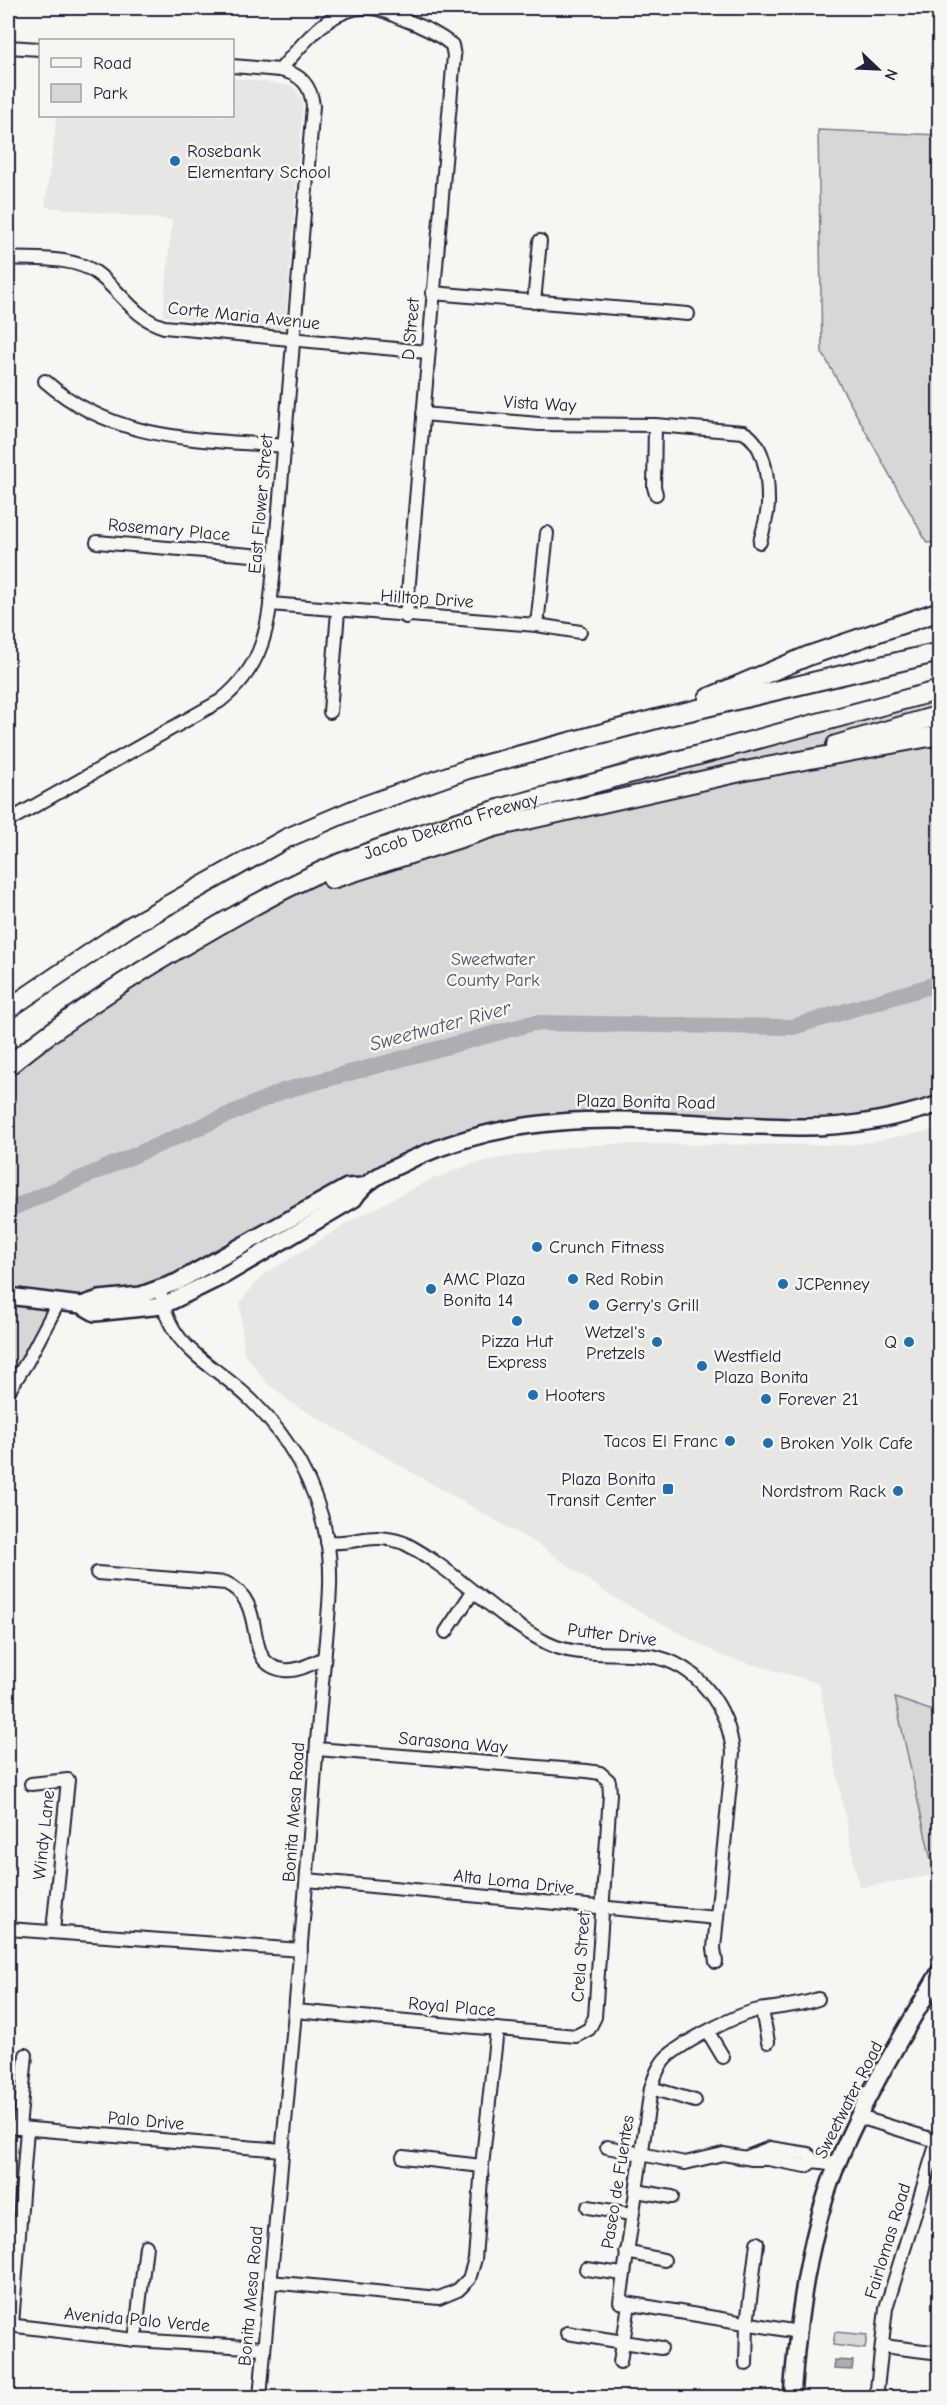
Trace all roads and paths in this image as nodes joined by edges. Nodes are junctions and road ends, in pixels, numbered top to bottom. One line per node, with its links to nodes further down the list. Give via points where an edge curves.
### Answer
1 (8, 46): 2 (street)
2 (39, 49)
3 (234, 66): 4 (street)
4 (280, 70): 7 (street, D Street, via 318,30 351,10 379,9 437,33 452,45); 10 (street, East Flower Street, via 298,76 306,84 312,106)
5 (540, 241): 8 (street)
6 (8, 258): 10 (street, Corte Maria Avenue, via 70,262 87,268 101,276 138,314 159,326)
7 (432, 294): 8 (street); 11 (street, D Street)
8 (534, 302): 9 (street)
9 (688, 315)
10 (293, 338): 11 (street, Corte Maria Avenue); 15 (street, East Flower Street)
11 (427, 352): 13 (street, D Street)
12 (45, 381): 15 (street, via 96,416 141,431)
13 (423, 414): 14 (street, Vista Way, via 539,424); 24 (street, D Street)
14 (655, 425): 16 (street); 19 (street, Vista Way, via 743,432 754,438 761,452 769,501)
15 (285, 446): 20 (street, East Flower Street)
16 (656, 494)
17 (547, 533): 25 (street)
18 (97, 542): 20 (street, Rosemary Place)
19 (760, 542)
20 (275, 557): 21 (street, East Flower Street)
21 (270, 604): 22 (street, Hilltop Drive); 34 (street, East Flower Street, via 265,639 257,658 229,694)
22 (338, 611): 24 (street, Hilltop Drive); 29 (street)
23 (939, 611): 31 (highway, via 808,656)
24 (406, 616): 25 (street, Hilltop Drive)
25 (537, 625): 26 (street, Hilltop Drive)
26 (580, 632)
27 (939, 652): 31 (highway)
28 (939, 690): 35 (highway, Jacob Dekema Freeway, via 440,827 337,865)
29 (330, 712)
30 (939, 716): 33 (highway)
31 (660, 718): 36 (highway, via 468,768 287,838 129,927)
32 (939, 735): 33 (highway)
33 (745, 771): 35 (highway, via 485,830)
34 (8, 821)
35 (254, 905): 37 (highway, Jacob Dekema Freeway, via 148,966)
36 (8, 1009)
37 (8, 1066)
38 (939, 1104): 39 (main road, Plaza Bonita Road, via 889,1118 798,1127 632,1119 561,1120 501,1128 435,1149)
39 (362, 1186): 40 (main road, Plaza Bonita Road, via 347,1187 211,1264); 44 (main road, Plaza Bonita Road, via 354,1199 225,1275)
40 (160, 1288): 43 (main road, Plaza Bonita Road); 44 (street, Bonita Mesa Road)
41 (8, 1296): 42 (main road, Plaza Bonita Road)
42 (58, 1303): 43 (main road, Plaza Bonita Road); 45 (street)
43 (81, 1305): 44 (main road, Plaza Bonita Road, via 95,1313)
44 (162, 1306): 46 (street, Bonita Mesa Road, via 181,1342 253,1401 289,1445 316,1498)
45 (8, 1392)
46 (327, 1542): 48 (street, Putter Drive, via 369,1537 394,1540 421,1553); 50 (street, Bonita Mesa Road, via 330,1592)
47 (97, 1573): 50 (street, via 226,1583 248,1602 253,1612 256,1645 273,1666 296,1669)
48 (472, 1593): 49 (street); 56 (street, Putter Drive, via 547,1643 587,1653 659,1658 686,1670 710,1691 726,1720 733,1754)
49 (446, 1632)
50 (324, 1658): 51 (street, Bonita Mesa Road)
51 (316, 1749): 52 (street, Sarasona Way); 54 (street, Bonita Mesa Road)
52 (587, 1771): 55 (street, Crela Street, via 600,1773 609,1781)
53 (31, 1784): 58 (street, Windy Lane, via 68,1780)
54 (307, 1880): 55 (street, Alta Loma Drive); 59 (street, Bonita Mesa Road)
55 (602, 1908): 56 (street, Alta Loma Drive); 65 (street, Crela Street)
56 (717, 1918): 60 (street, Putter Drive)
57 (8, 1929): 58 (street)
58 (53, 1931): 59 (street)
59 (301, 1950): 64 (street, Bonita Mesa Road)
60 (716, 1962)
61 (939, 1971): 73 (main road, Sweetwater Road)
62 (818, 1999): 63 (street, Paseo de Fuentes, via 795,2007)
63 (762, 2010): 67 (street, Paseo de Fuentes, via 727,2021); 68 (street)
64 (295, 2011): 66 (street, Royal Place); 77 (street, Bonita Mesa Road)
65 (595, 2017): 66 (street, Royal Place, via 589,2029 576,2036)
66 (497, 2029): 81 (street)
67 (708, 2032): 70 (street); 71 (street, Paseo de Fuentes, via 668,2056)
68 (768, 2042)
69 (26, 2055): 74 (street)
70 (723, 2057)
71 (651, 2088): 72 (street); 78 (street, Paseo de Fuentes)
72 (695, 2101)
73 (859, 2117): 75 (street); 80 (main road, Sweetwater Road)
74 (18, 2128): 77 (street, Palo Drive); 95 (street)
75 (938, 2136): 100 (street, Fairlomas Road, via 886,2307)
76 (608, 2147): 78 (street)
77 (282, 2150): 92 (street, Bonita Mesa Road)
78 (642, 2155): 80 (street, via 685,2163 723,2154 746,2157 770,2148); 82 (street, Paseo de Fuentes)
79 (403, 2157): 81 (street)
80 (837, 2164): 96 (main road, Sweetwater Road, via 811,2248)
81 (482, 2166): 92 (street, via 475,2259 469,2279 458,2290 439,2298)
82 (636, 2191): 83 (street); 85 (street, Paseo de Fuentes)
83 (672, 2197)
84 (588, 2207): 85 (street)
85 (631, 2214): 88 (street, Paseo de Fuentes)
86 (757, 2243): 94 (street)
87 (146, 2246): 98 (street)
88 (626, 2252): 89 (street); 91 (street, Paseo de Fuentes)
89 (664, 2260)
90 (586, 2269): 91 (street)
91 (623, 2274): 93 (street, Paseo de Fuentes, via 620,2302)
92 (270, 2282): 102 (street, Bonita Mesa Road)
93 (629, 2304): 94 (street); 99 (street)
94 (747, 2324): 96 (street); 105 (street)
95 (10, 2325): 98 (street, Avenida Palo Verde)
96 (798, 2332): 107 (main road, Sweetwater Road)
97 (567, 2333): 99 (street)
98 (135, 2340): 102 (street, Avenida Palo Verde)
99 (622, 2342): 101 (street); 104 (street)
100 (883, 2346): 103 (street); 108 (street, Fairlomas Road)
101 (661, 2348)
102 (264, 2349): 106 (street, Bonita Mesa Road)
103 (939, 2353)
104 (620, 2362)
105 (746, 2364)
106 (260, 2397)
107 (792, 2397)
108 (876, 2397)

